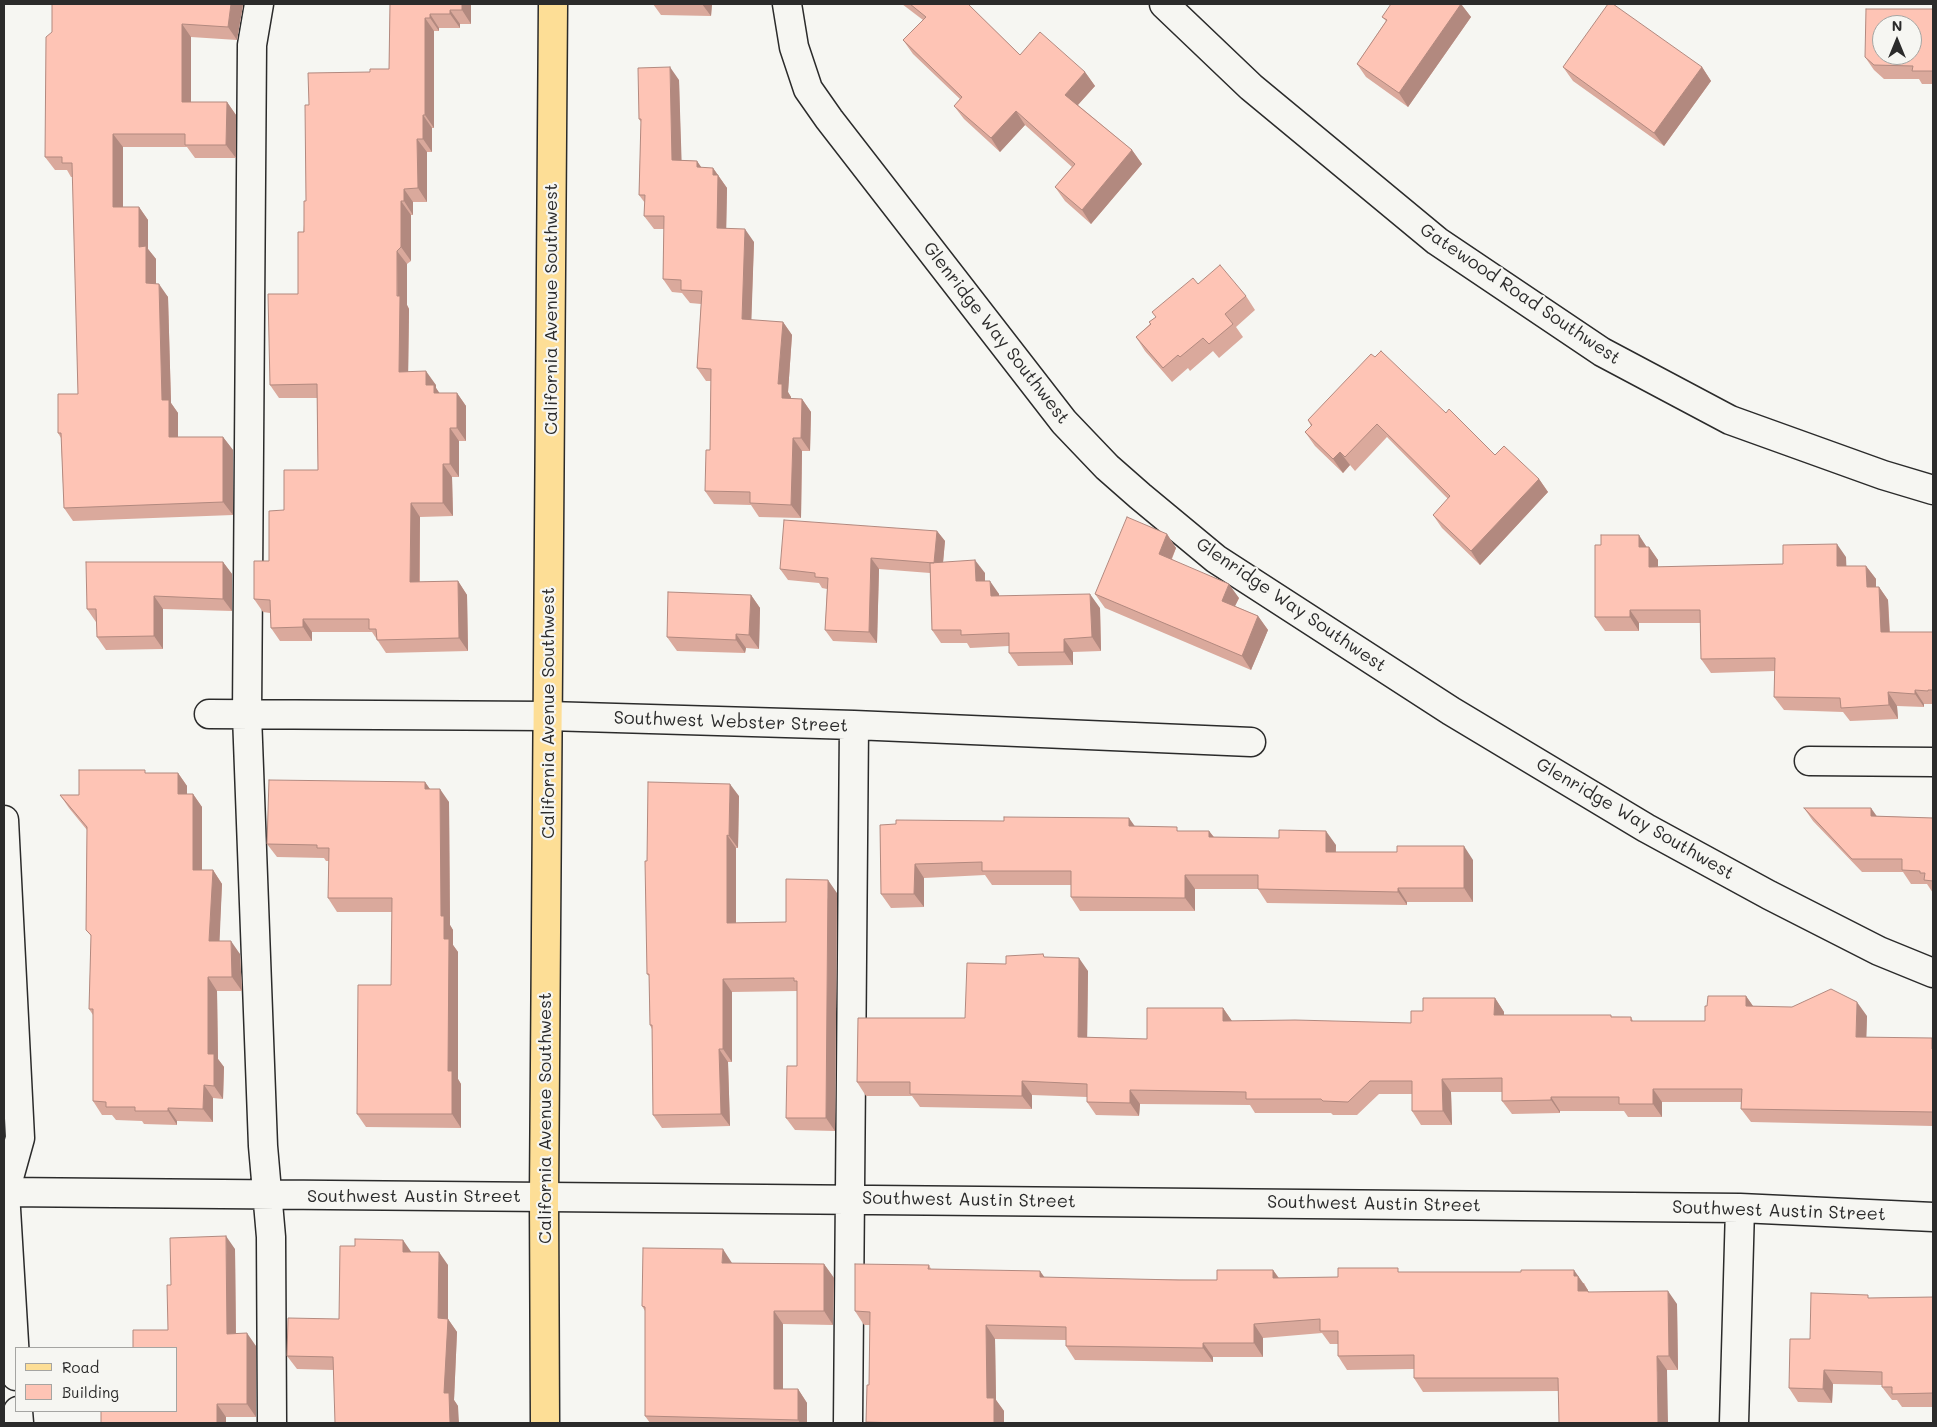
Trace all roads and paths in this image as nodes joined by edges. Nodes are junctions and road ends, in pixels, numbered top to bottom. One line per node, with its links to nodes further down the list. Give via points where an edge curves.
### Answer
1 (259, 4): 7 (street, via 252,45)
2 (553, 4): 8 (main road, California Avenue Southwest)
3 (787, 4): 14 (street, Glenridge Way Southwest, via 794,47 808,89 829,120 1064,422 1140,496 1216,559 1477,726 1646,828 1879,951)
4 (1164, 4): 5 (street, Gatewood Road Southwest, via 1250,87 1437,241 1602,352 1730,420)
5 (1933, 490)
6 (209, 714): 7 (street, Southwest Webster Street)
7 (247, 715): 8 (street, Southwest Webster Street); 16 (street)
8 (548, 716): 9 (street, Southwest Webster Street); 17 (main road, California Avenue Southwest)
9 (854, 725): 10 (street, Southwest Webster Street); 18 (street)
10 (1251, 742)
11 (1809, 761): 12 (street)
12 (1933, 762)
13 (4, 820): 15 (street, via 20,1138)
14 (1933, 973)
15 (5, 1191): 16 (street, Southwest Austin Street); 21 (street)
16 (266, 1195): 17 (street, Southwest Austin Street); 22 (street, via 271,1237)
17 (544, 1197): 18 (street, Southwest Austin Street); 23 (main road, California Avenue Southwest)
18 (851, 1199): 19 (street, Southwest Austin Street); 24 (street)
19 (1740, 1208): 20 (street, Southwest Austin Street); 25 (street)
20 (1933, 1217)
21 (15, 1359)
22 (272, 1423)
23 (545, 1423)
24 (848, 1423)
25 (1734, 1423)

